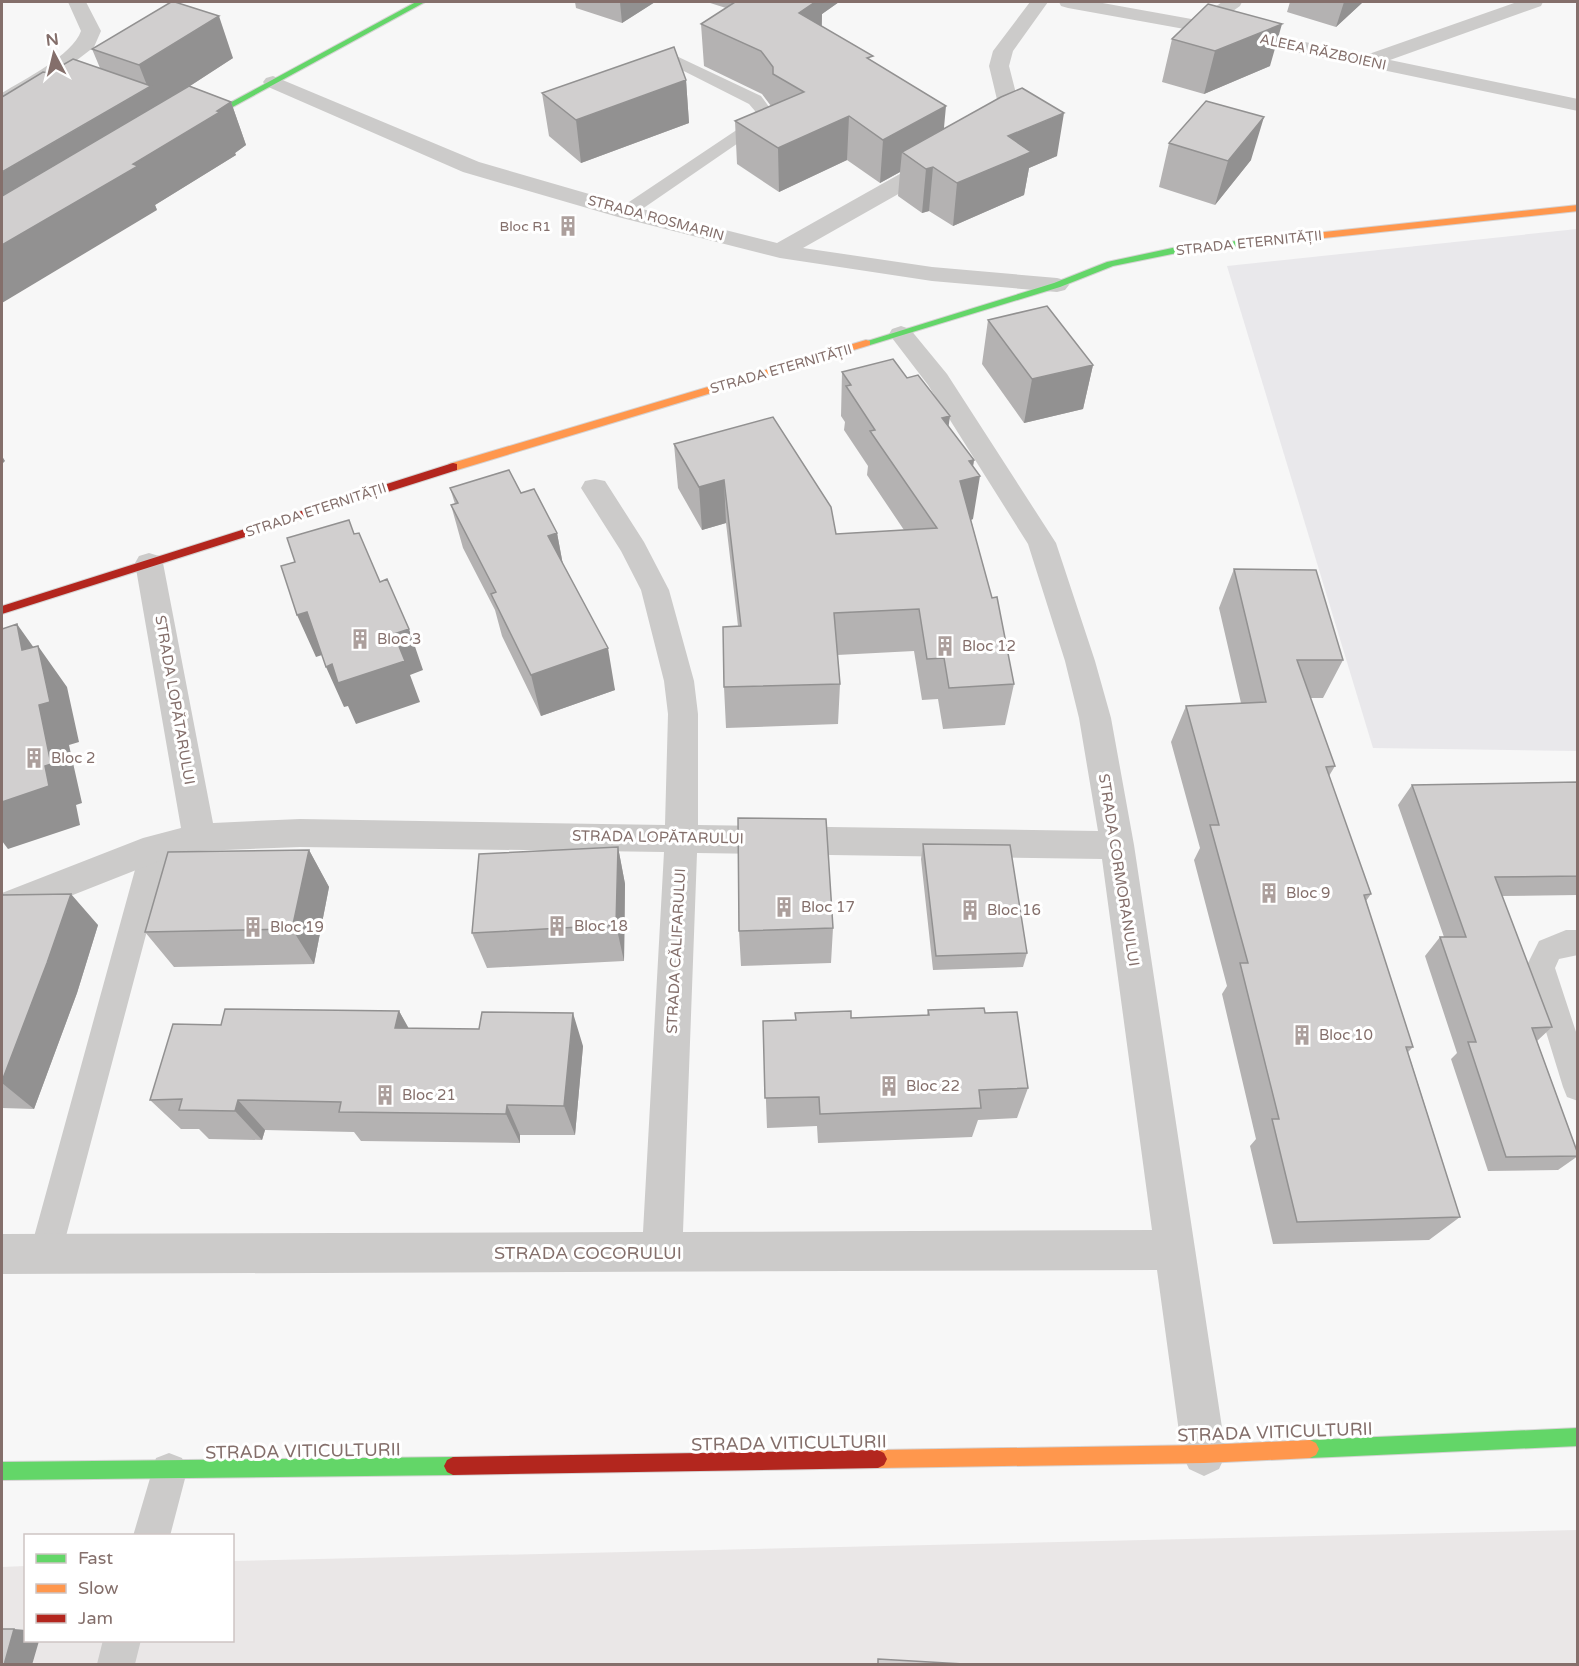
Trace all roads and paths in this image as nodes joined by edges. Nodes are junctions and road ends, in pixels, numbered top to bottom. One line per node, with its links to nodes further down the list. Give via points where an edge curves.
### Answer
1 (77, 2): 10 (street, via 91,31 87,43)
2 (422, 2): 11 (street)
3 (1039, 2): 16 (street, via 1003,51 999,66 1011,113)
4 (1068, 2): 7 (street, ALEEA RĂZBOIENI)
5 (1233, 2): 7 (street)
6 (1534, 2): 9 (street)
7 (1201, 26): 9 (street, ALEEA RĂZBOIENI)
8 (670, 58): 19 (lane, via 755,100 764,111 761,121)
9 (1367, 61): 14 (street, ALEEA RĂZBOIENI)
10 (44, 76): 12 (lane); 13 (street)
11 (273, 82): 15 (street); 19 (street, STRADA ROSMARIN, via 471,166)
12 (66, 84)
13 (2, 101)
14 (1578, 105)
15 (181, 128)
16 (975, 142)
17 (955, 153): 20 (street)
18 (1578, 208): 21 (street, STRADA ETERNITĂȚII, via 1177,250 1110,264)
19 (626, 212): 20 (street, STRADA ROSMARIN)
20 (780, 250): 21 (street, STRADA ROSMARIN, via 932,274)
21 (1057, 285): 22 (street, STRADA ETERNITĂȚII)
22 (900, 334): 24 (street, STRADA ETERNITĂȚII, via 482,458); 28 (street, STRADA CORMORANULUI, via 944,389 1042,543 1095,717)
23 (595, 488): 27 (street, STRADA CĂLIFARULUI, via 655,590 679,681 683,714)
24 (149, 563): 25 (street, STRADA ETERNITĂȚII); 26 (street, STRADA LOPĂTARULUI)
25 (2, 610)
26 (199, 837): 27 (street, STRADA LOPĂTARULUI, via 300,832); 29 (street, STRADA LOPĂTARULUI)
27 (681, 837): 28 (street, STRADA LOPĂTARULUI); 34 (street, STRADA CĂLIFARULUI)
28 (1117, 845): 33 (street, STRADA CORMORANULUI)
29 (155, 848): 30 (street, STRADA LOPĂTARULUI); 36 (lane)
30 (2, 908)
31 (1578, 942): 32 (lane, via 1549,950 1540,967)
32 (1578, 1087)
33 (1174, 1250): 34 (street, STRADA COCORULUI); 38 (street, STRADA CORMORANULUI)
34 (662, 1253): 36 (street, STRADA COCORULUI)
35 (2, 1254): 36 (street, STRADA COCORULUI)
36 (45, 1255)
37 (1578, 1437): 38 (street, STRADA VITICULTURII)
38 (1204, 1454): 40 (street, STRADA VITICULTURII)
39 (2, 1471): 40 (street, STRADA VITICULTURII)
40 (169, 1471): 41 (lane)
41 (152, 1534)
42 (122, 1642): 43 (lane)
43 (116, 1665)

